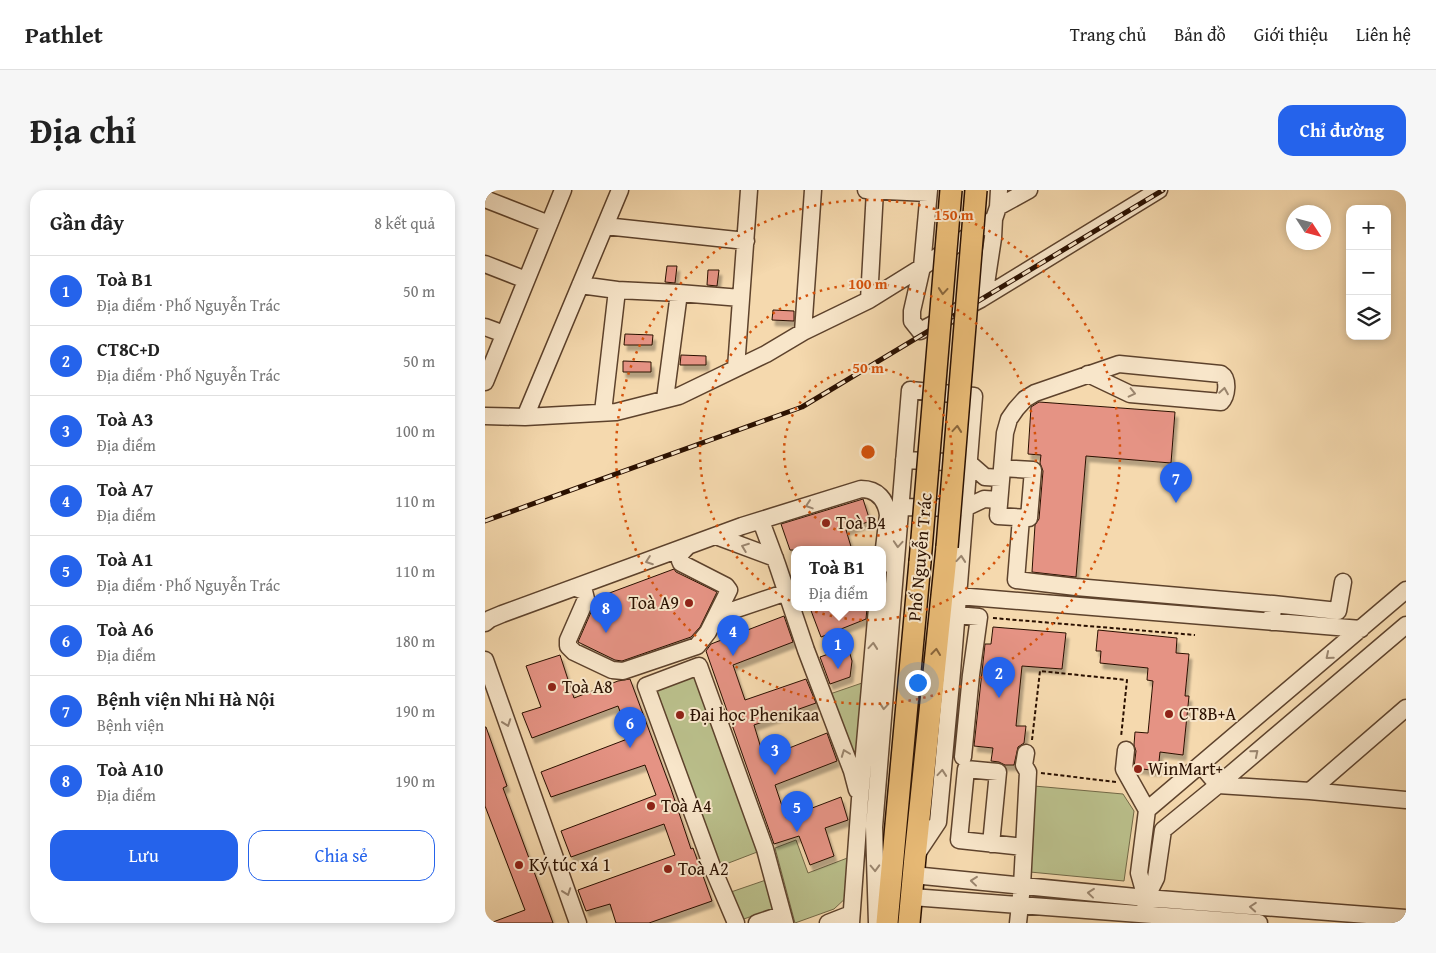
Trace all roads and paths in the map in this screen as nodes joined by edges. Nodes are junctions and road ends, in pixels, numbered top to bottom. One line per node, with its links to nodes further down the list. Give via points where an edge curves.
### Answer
1 (563, 190): 14 (street)
2 (619, 190): 15 (street)
3 (749, 190): 16 (street)
4 (813, 190): 27 (street)
5 (872, 190): 11 (street); 25 (street)
6 (951, 190): 95 (main road, Phố Nguyễn Trác, one-way to 95, bridge)
7 (976, 190): 82 (main road, Phố Nguyễn Trác, one-way to 7, bridge, via 947,547)
8 (999, 190): 13 (street)
9 (1029, 190): 13 (street)
10 (1159, 190): 23 (street)
11 (928, 191): 18 (street)
12 (485, 199): 14 (street)
13 (996, 213): 18 (street); 23 (street)
14 (549, 224): 19 (street)
15 (605, 226): 16 (street); 20 (street)
16 (745, 241): 24 (street)
17 (485, 264): 19 (street)
18 (922, 266): 23 (street, via 911,311 912,321 920,331); 25 (street)
19 (526, 280): 28 (street)
20 (580, 285): 21 (street); 35 (street)
21 (617, 290): 22 (street); 33 (street)
22 (679, 293): 24 (street); 32 (street)
23 (984, 297)
24 (741, 298): 29 (street)
25 (869, 300): 27 (street)
26 (485, 327): 28 (street)
27 (803, 332): 29 (street)
28 (504, 334): 31 (street)
29 (736, 368): 32 (street)
30 (1087, 374): 30 (street, one-way to 30, via 1130,394 1211,402 1221,402 1225,397 1226,380 1221,374 1119,364); 38 (street, via 1035,393 1020,404 1009,419 1005,433)
31 (485, 382)
32 (665, 400): 33 (street)
33 (603, 412): 35 (street)
34 (485, 416): 35 (street)
35 (525, 417)
36 (904, 460): 37 (street); 37 (street, Phố Nguyễn Trác, via 910,390 974,396); 40 (street, Phố Nguyễn Trác)
37 (969, 463): 38 (street, via 985,477); 41 (street)
38 (1001, 473): 39 (street); 42 (street, via 1033,470 1029,518)
39 (999, 500): 41 (street, via 984,499); 42 (street, via 998,516)
40 (900, 507): 41 (street); 94 (street, Phố Nguyễn Trác, one-way to 94, via 874,827)
41 (965, 508): 52 (street, one-way to 41)
42 (1021, 518): 54 (street, via 1016,580)
43 (761, 521): 44 (street); 46 (street, one-way to 43, via 888,515 885,503 867,489); 47 (street)
44 (716, 536): 45 (street); 47 (street, one-way to 44)
45 (688, 546): 49 (street, one-way to 49); 58 (street, via 680,557 681,563 728,588)
46 (884, 546)
47 (775, 558): 51 (street)
48 (1343, 582): 54 (street, via 1338,610)
49 (576, 588): 58 (street, via 583,591 586,599 568,646 574,652 618,672 697,646 707,635); 61 (street, via 496,616)
50 (1406, 590): 63 (street)
51 (787, 592): 53 (street, one-way to 51); 58 (street)
52 (958, 596): 57 (street); 60 (street)
53 (791, 603)
54 (1273, 604): 60 (street)
55 (794, 611): 77 (street, one-way to 55)
56 (877, 611): 77 (street, one-way to 56)
57 (956, 615): 59 (street); 66 (street)
58 (716, 616)
59 (979, 617): 64 (path); 67 (street)
60 (1272, 622): 63 (street)
61 (485, 623)
62 (1406, 625): 75 (street, one-way to 62)
63 (1361, 629): 72 (street, one-way to 72)
64 (1195, 634)
65 (485, 660): 89 (street, one-way to 89)
66 (952, 672): 67 (street); 82 (street, one-way to 66, via 938,822)
67 (971, 675): 71 (street)
68 (1406, 708): 76 (street)
69 (1123, 747): 70 (path, via 1127,680 1040,671); 74 (street, via 1124,769)
70 (1028, 750): 73 (street, via 1024,764)
71 (963, 756)
72 (1201, 765): 75 (street); 79 (street)
73 (1028, 772): 74 (path); 81 (street)
74 (1133, 785): 79 (street)
75 (1218, 785): 76 (street); 86 (street, via 1163,830 1156,878)
76 (1310, 791): 78 (street)
77 (860, 799): 87 (street)
78 (1406, 800)
79 (1147, 810): 86 (street, via 1139,873)
80 (991, 844): 80 (street, via 998,772 966,769 959,840); 81 (street)
81 (1024, 847): 83 (street)
82 (914, 866): 83 (street, one-way to 82); 84 (main road, Phố Nguyễn Trác)
83 (1022, 886): 85 (street); 86 (street, one-way to 83)
84 (912, 897): 85 (street); 96 (main road, Phố Nguyễn Trác)
85 (1021, 905): 86 (street); 97 (street)
86 (1145, 912): 88 (street, one-way to 86); 98 (street)
87 (851, 918): 93 (street)
88 (1406, 918)
89 (578, 923)
90 (736, 923): 92 (street, via 646,686 699,666 765,849)
91 (757, 923): 92 (street, via 778,916)
92 (784, 923)
93 (828, 923)
94 (877, 923)
95 (887, 923)
96 (909, 923)
97 (1018, 923)
98 (1259, 923)

